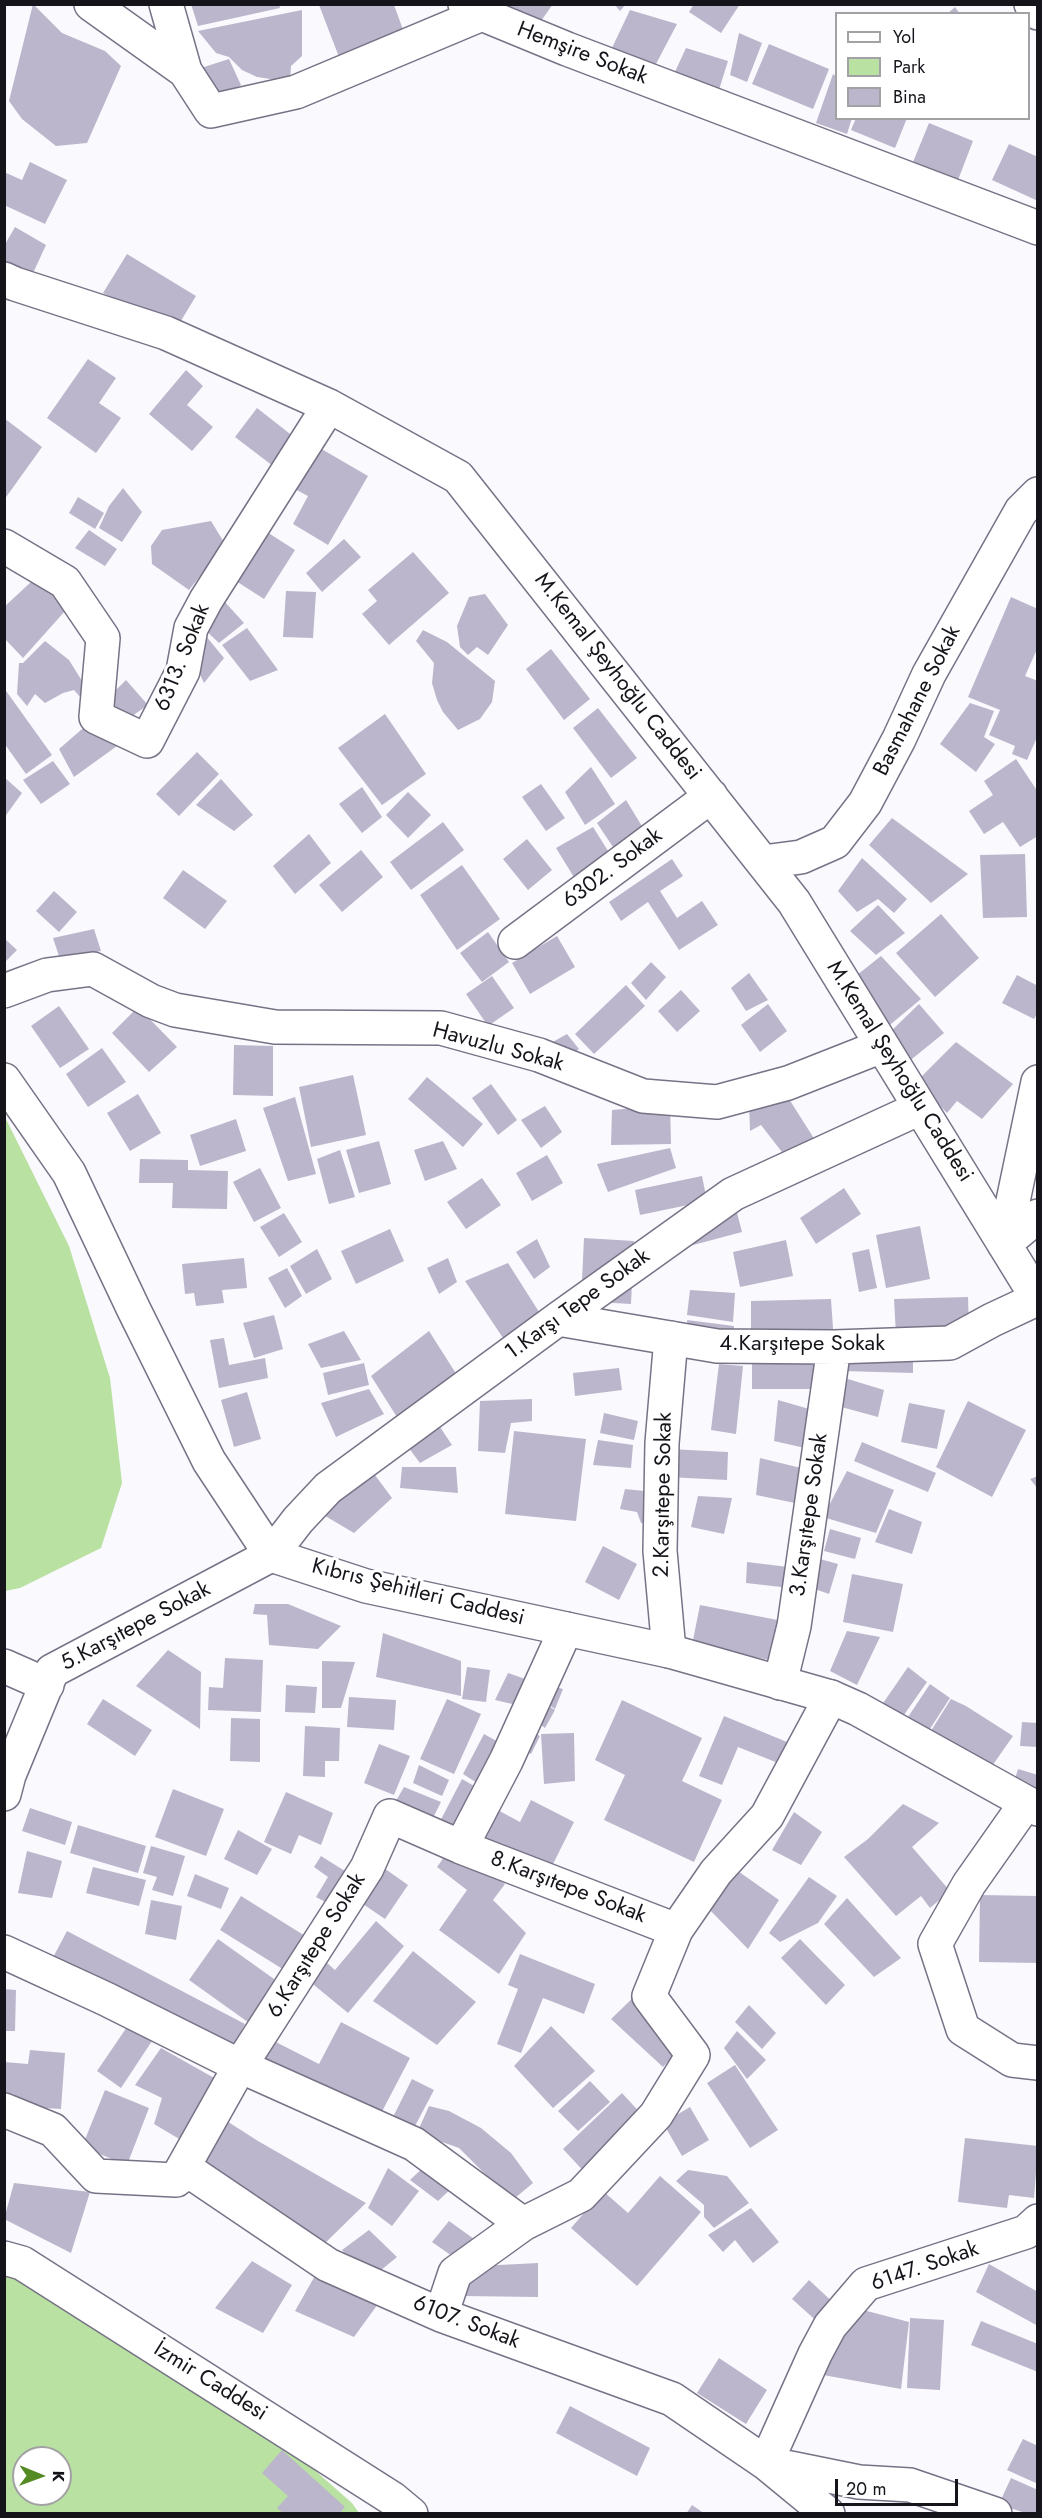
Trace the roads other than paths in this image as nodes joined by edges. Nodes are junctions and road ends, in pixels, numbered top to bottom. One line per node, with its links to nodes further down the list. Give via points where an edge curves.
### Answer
1 (91, 4): 6 (street, Hemşire Sokak)
2 (166, 4): 6 (street)
3 (1031, 4): 5 (street)
4 (474, 9): 6 (street, Hemşire Sokak, via 296,92 211,111); 7 (street, Hemşire Sokak, via 579,54)
5 (1038, 13)
6 (185, 72)
7 (1038, 228)
8 (4, 279): 9 (street, M.Kemal Şeyhoğlu Caddesi, via 166,333)
9 (329, 406): 11 (street, 6313. Sokak, via 206,600 192,628 183,671 147,741 96,717 103,638 65,582); 12 (street, M.Kemal Şeyhoğlu Caddesi, via 458,477)
10 (1032, 509): 13 (street, Basmahane Sokak, via 928,674 864,803 835,842 801,857)
11 (4, 546)
12 (711, 796): 13 (street, M.Kemal Şeyhoğlu Caddesi); 14 (street, 6302. Sokak)
13 (763, 862): 16 (street, M.Kemal Şeyhoğlu Caddesi, via 794,902)
14 (515, 942)
15 (4, 991): 16 (street, Havuzlu Sokak, via 47,975 93,969 175,1010 275,1027 441,1028 539,1055 643,1096 717,1102 788,1083)
16 (882, 1046): 19 (street, M.Kemal Şeyhoğlu Caddesi)
17 (4, 1080): 26 (street, via 69,1173 208,1461)
18 (1038, 1082): 21 (street)
19 (920, 1108): 21 (street, M.Kemal Şeyhoğlu Caddesi); 23 (street, 1.Karşı Tepe Sokak, via 733,1194)
20 (1038, 1216): 21 (street)
21 (1004, 1244): 22 (street, M.Kemal Şeyhoğlu Caddesi)
22 (1037, 1299): 25 (street, 4.Karşıtepe Sokak, via 950,1343)
23 (558, 1319): 24 (street, 4.Karşıtepe Sokak); 26 (street, 1.Karşı Tepe Sokak, via 328,1488)
24 (671, 1338): 25 (street, 4.Karşıtepe Sokak, via 717,1346); 28 (street, 2.Karşıtepe Sokak, via 662,1443 660,1551)
25 (834, 1347): 30 (street, 3.Karşıtepe Sokak, via 794,1626)
26 (271, 1555): 27 (street, Kıbrıs Şehitleri Caddesi, via 366,1586); 31 (street, 5.Karşıtepe Sokak, via 52,1671)
27 (566, 1629): 28 (street, Kıbrıs Şehitleri Caddesi); 35 (street, via 506,1761)
28 (669, 1651): 30 (street, Kıbrıs Şehitleri Caddesi)
29 (4, 1666): 31 (street)
30 (780, 1683): 32 (street, Kıbrıs Şehitleri Caddesi)
31 (47, 1685): 33 (street, 5.Karşıtepe Sokak)
32 (831, 1697): 34 (street, Kıbrıs Şehitleri Caddesi); 36 (street, via 767,1816 716,1872)
33 (4, 1794)
34 (1032, 1806): 38 (street, via 969,1884 934,1944 963,2030 1012,2060)
35 (460, 1847): 36 (street, 8.Karşıtepe Sokak); 39 (street, 6.Karşıtepe Sokak, via 390,1816 367,1868)
36 (676, 1930): 43 (street, via 649,1996 693,2055 656,2115 581,2195)
37 (4, 1952): 39 (street)
38 (1038, 2063)
39 (240, 2066): 41 (street, 6.Karşıtepe Sokak); 43 (street, via 414,2144)
40 (4, 2110): 41 (street, via 53,2130 96,2176)
41 (176, 2180): 45 (street, 6107. Sokak, via 189,2171 328,2265)
42 (1038, 2221): 46 (street, 6147. Sokak, via 1026,2232 866,2284 830,2326)
43 (523, 2224): 45 (street, via 455,2273)
44 (4, 2258): 47 (street, İzmir Caddesi, via 22,2263)
45 (441, 2315): 46 (street, 6107. Sokak, via 672,2399)
46 (766, 2463): 48 (street, 6107. Sokak); 49 (street, via 859,2482 910,2485)
47 (411, 2514)
48 (828, 2514)
49 (995, 2514)

